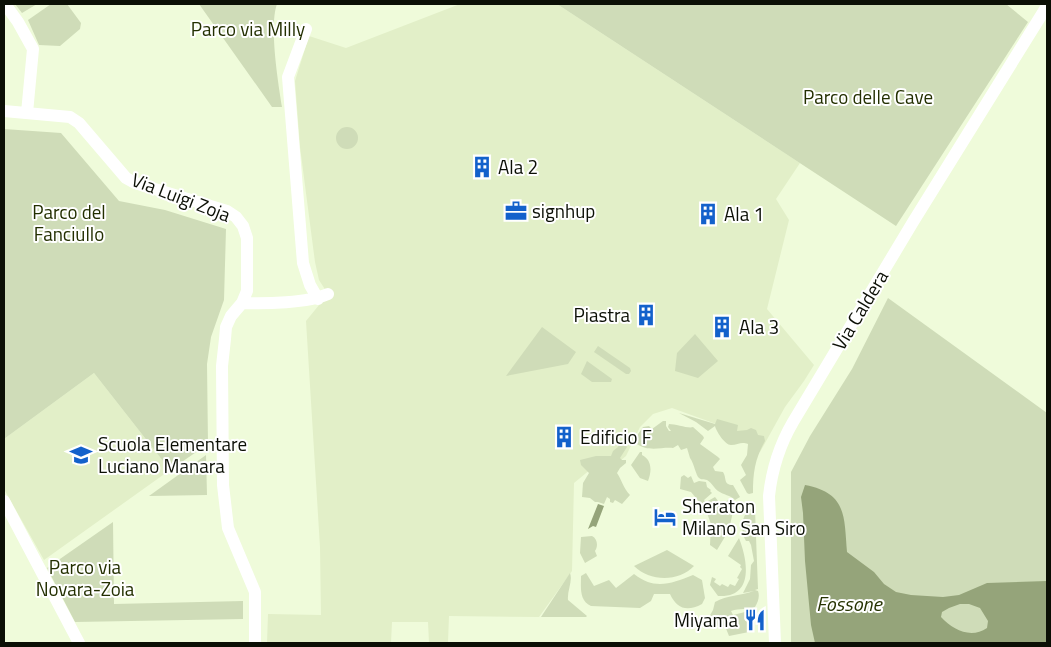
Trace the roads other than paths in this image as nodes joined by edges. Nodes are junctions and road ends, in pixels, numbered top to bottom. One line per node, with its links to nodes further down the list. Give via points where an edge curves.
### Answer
1 (5, 4): 5 (street, via 33,49)
2 (1047, 6): 10 (street, Via Caldera, via 888,263 777,454 769,496)
3 (306, 29): 6 (street, via 288,77 303,263 310,285 323,296)
4 (4, 110): 5 (street, Via Luigi Zoja)
5 (27, 112): 6 (street, Via Luigi Zoja, via 70,118 79,123 126,178 135,184 227,211 236,217 244,226 247,238 248,291)
6 (242, 303): 9 (street, Via Luigi Zoja, via 226,327 222,366 223,485 228,528 255,592)
7 (4, 501): 8 (street)
8 (79, 643)
9 (255, 643)
10 (776, 643)

